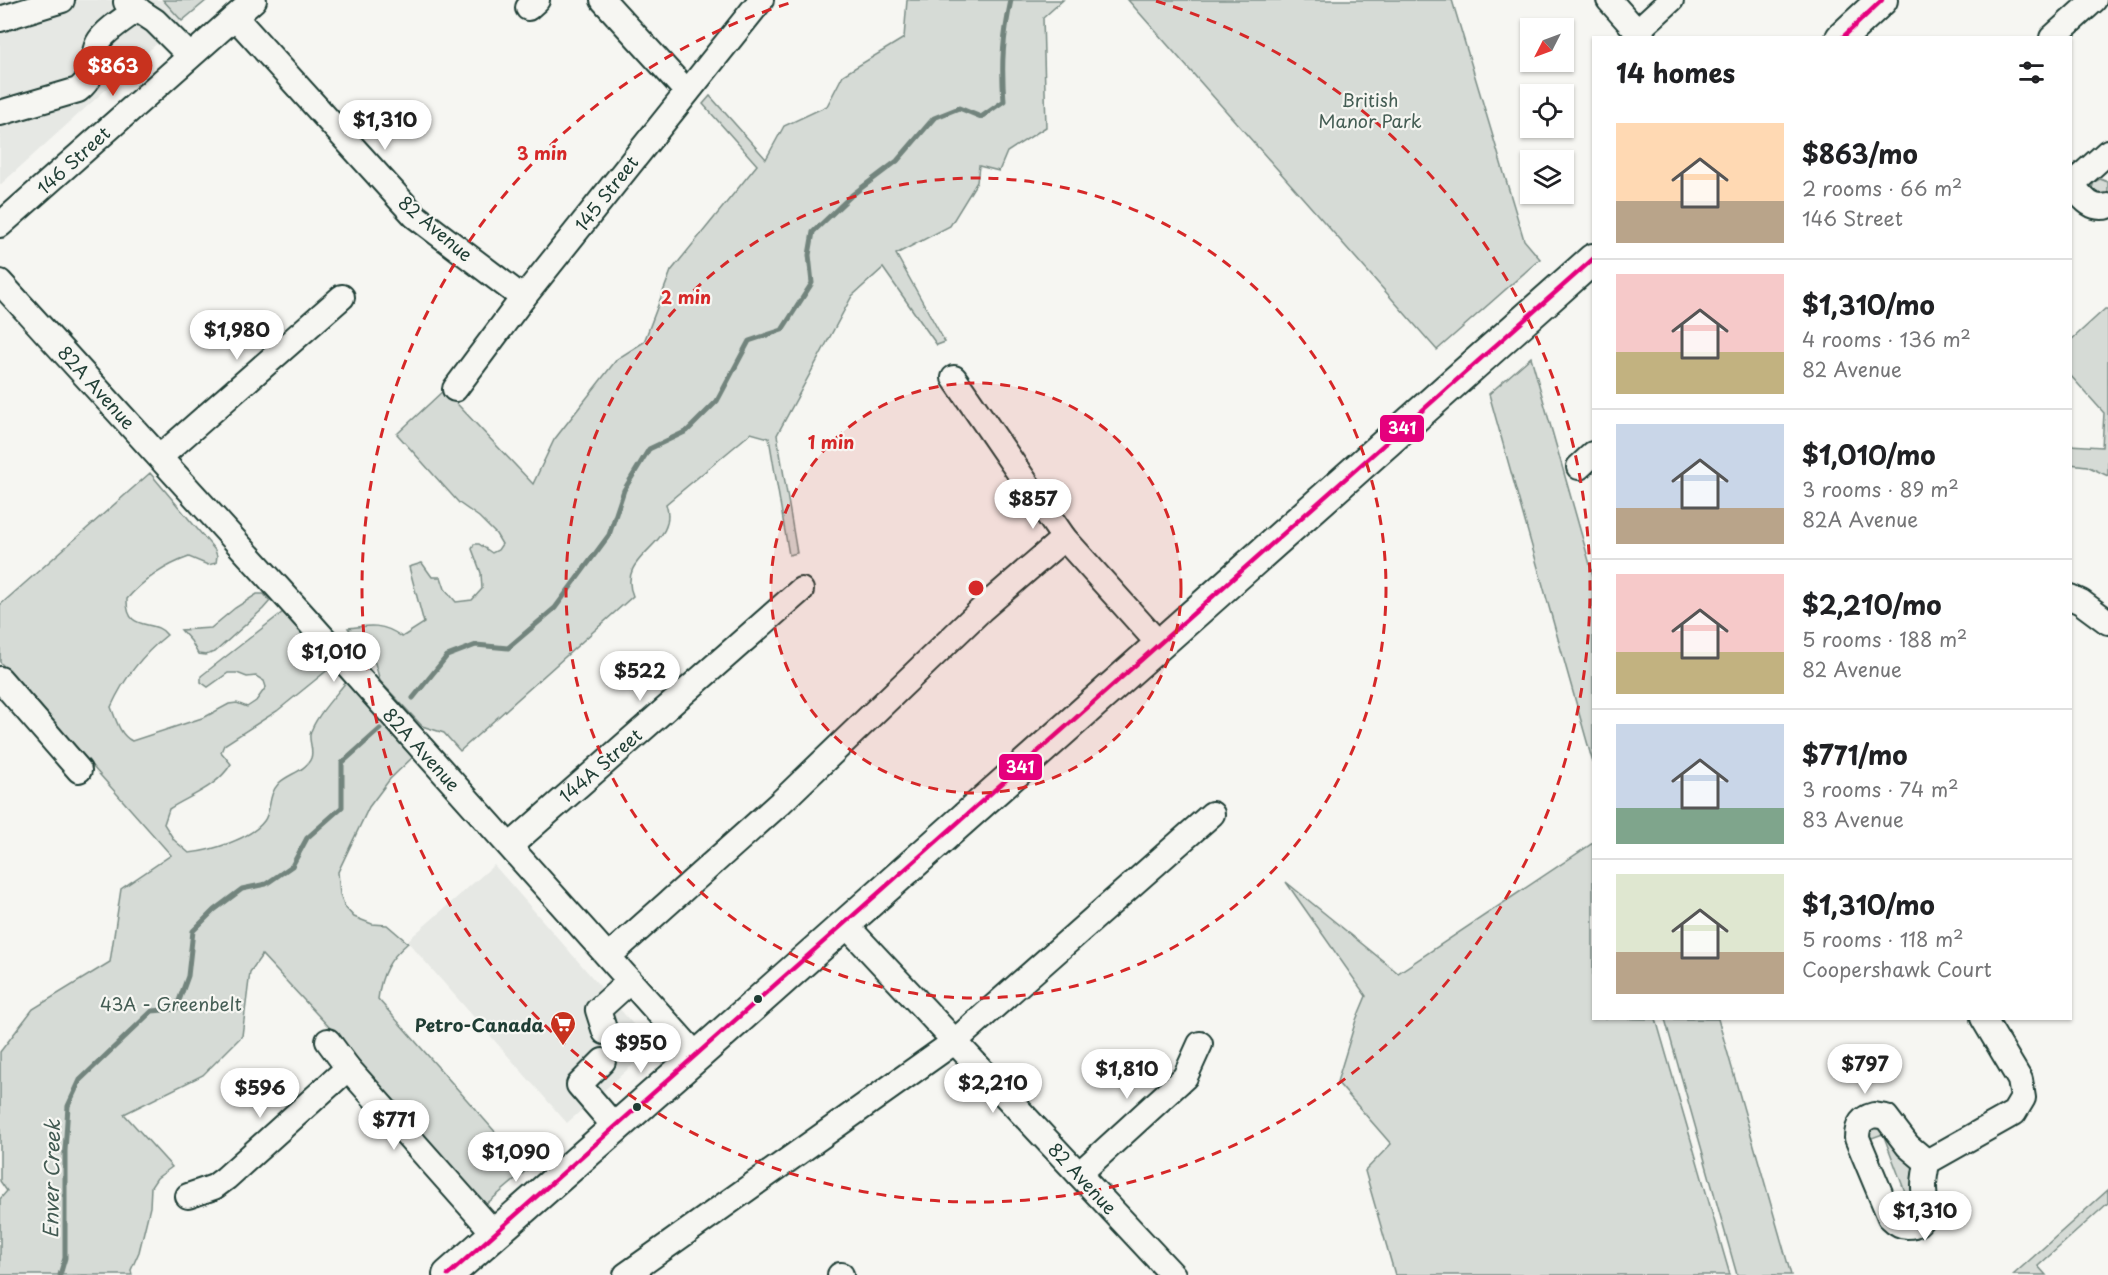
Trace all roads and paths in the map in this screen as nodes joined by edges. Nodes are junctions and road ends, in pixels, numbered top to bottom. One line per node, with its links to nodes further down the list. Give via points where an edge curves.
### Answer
1 (62, 0): 11 (street)
2 (254, 0): 10 (street, 146 Street)
3 (603, 0): 16 (street)
4 (761, 0): 16 (street, 145 Street)
5 (1609, 0): 12 (street)
6 (1671, 0): 12 (street)
7 (1882, 0): 13 (main road)
8 (2094, 0): 14 (street)
9 (131, 4): 15 (street, via 155,21); 17 (street, via 116,26 98,42 94,68 78,90)
10 (235, 17): 15 (street, 146 Street); 26 (street, 82 Avenue, via 415,216)
11 (0, 19)
12 (1640, 34)
13 (1843, 36)
14 (2054, 36)
15 (190, 56): 22 (street, 146 Street)
16 (687, 92): 26 (street, 145 Street)
17 (0, 113)
18 (2106, 159): 19 (street)
19 (2072, 185)
20 (2072, 187): 21 (street, via 2092,206)
21 (2108, 206)
22 (0, 225)
23 (1592, 260): 34 (main road)
24 (0, 282): 29 (street, 82A Avenue)
25 (342, 297): 29 (street)
26 (523, 297): 28 (street, 145 Street)
27 (954, 378): 30 (street)
28 (455, 389)
29 (160, 457): 38 (street, 82A Avenue)
30 (1064, 538): 34 (street); 40 (street, via 981,610 780,803)
31 (801, 590): 38 (street, 144A Street)
32 (2072, 598): 33 (street)
33 (2108, 622)
34 (1159, 644): 39 (main road)
35 (0, 680): 36 (street)
36 (79, 770)
37 (1212, 814): 45 (street)
38 (510, 846): 40 (street, 82A Avenue)
39 (844, 924): 45 (street, 82 Avenue); 47 (main road)
40 (609, 956): 41 (street, 82A Avenue)
41 (630, 981): 43 (street, via 598,1010); 47 (street, 82A Avenue)
42 (1990, 1022): 51 (street, via 2020,1080 2023,1098 2014,1113)
43 (605, 1032)
44 (328, 1041): 49 (street)
45 (954, 1042): 52 (street, 82 Avenue); 56 (street)
46 (1200, 1044): 52 (street, via 1185,1077)
47 (697, 1056): 50 (main road)
48 (603, 1061): 50 (street, via 579,1085)
49 (348, 1068): 53 (street, via 226,1178); 54 (street)
50 (616, 1128): 54 (main road)
51 (1927, 1162)
52 (1079, 1174): 57 (street, 82 Avenue)
53 (188, 1196)
54 (495, 1234): 55 (main road)
55 (448, 1275)
56 (626, 1275)
57 (1173, 1275)

